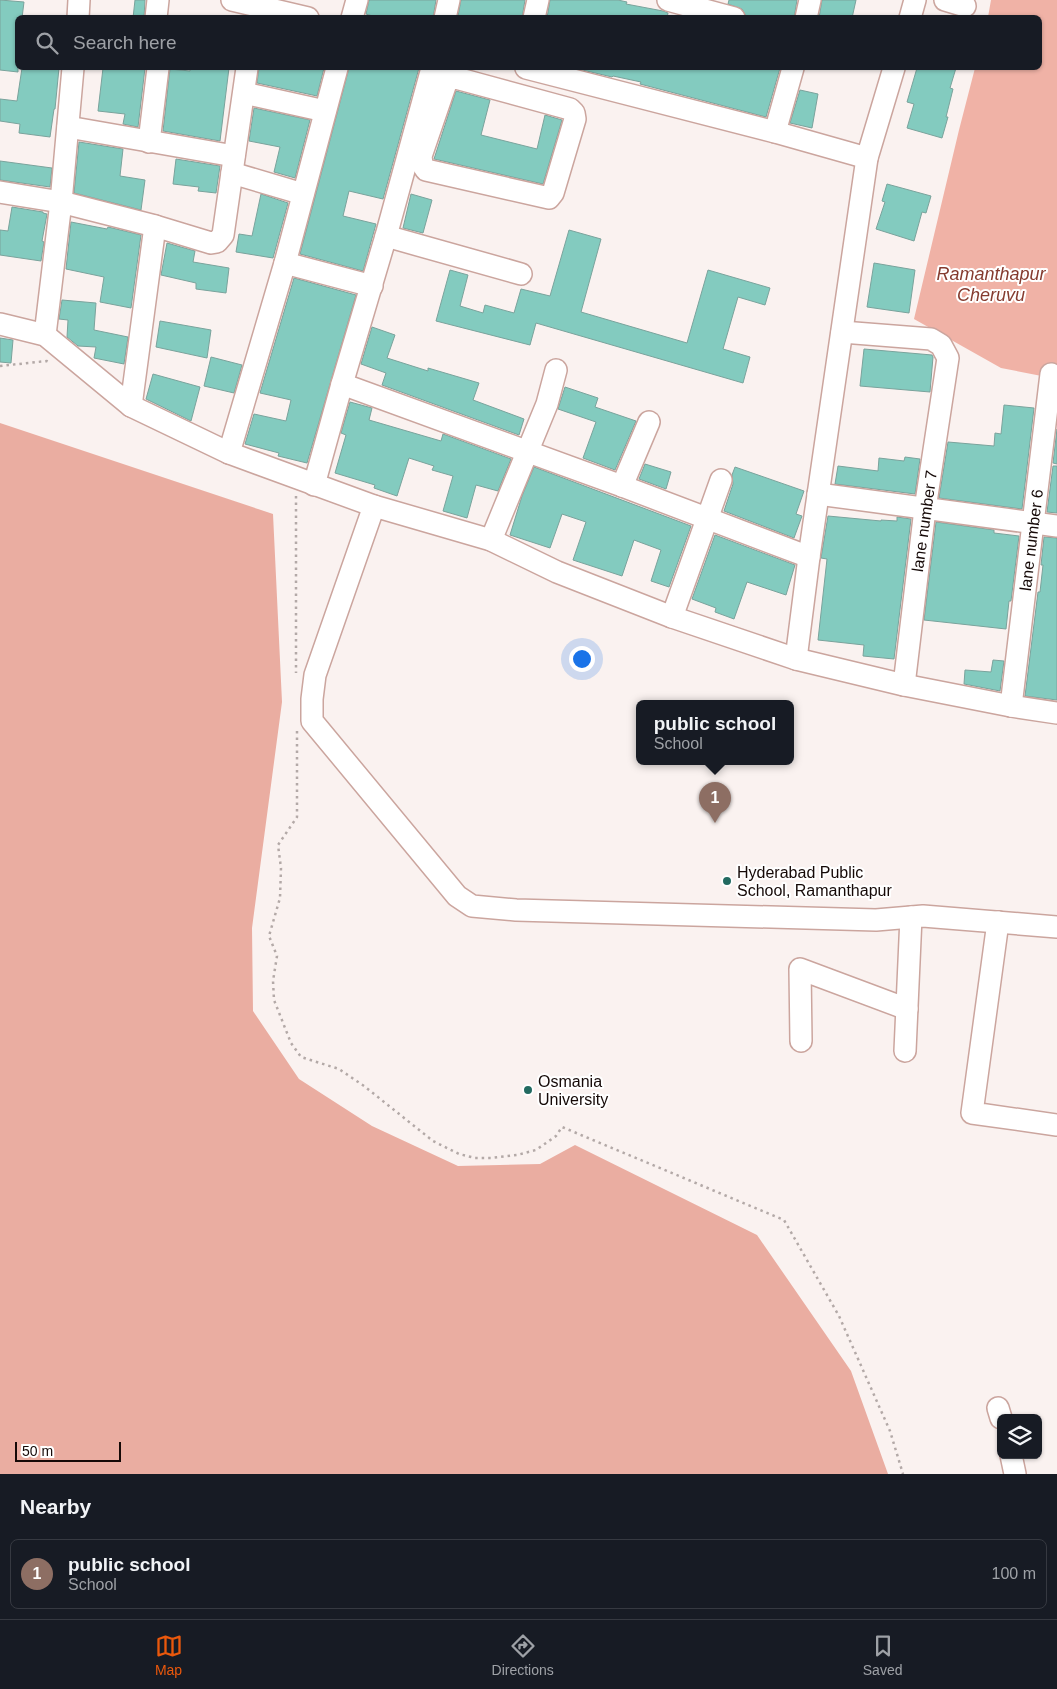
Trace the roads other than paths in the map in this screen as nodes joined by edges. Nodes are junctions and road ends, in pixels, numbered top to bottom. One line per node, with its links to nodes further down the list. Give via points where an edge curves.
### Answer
1 (80, 0): 12 (street)
2 (158, 0): 13 (street)
3 (232, 0): 11 (street)
4 (357, 0): 15 (street)
5 (449, 0): 16 (street)
6 (538, 0): 17 (street)
7 (668, 0): 10 (street)
8 (810, 0): 18 (street)
9 (915, 0): 19 (street)
10 (722, 10)
11 (254, 12): 14 (street)
12 (78, 15)
13 (156, 15)
14 (281, 15)
15 (353, 15)
16 (446, 15)
17 (535, 15)
18 (807, 15)
19 (911, 15)
20 (73, 70): 32 (street)
21 (158, 70): 34 (street)
22 (247, 70): 29 (street)
23 (336, 70): 31 (street)
24 (431, 70): 41 (street)
25 (532, 70): 30 (street)
26 (536, 70): 33 (street)
27 (793, 70): 33 (street)
28 (893, 70): 35 (street)
29 (244, 93): 31 (street); 36 (street)
30 (530, 98): 30 (street, via 449,78 422,164 426,170 549,198 575,118 570,108)
31 (325, 110): 38 (street)
32 (68, 126): 34 (street); 39 (street)
33 (775, 132): 35 (street)
34 (149, 142): 36 (street)
35 (867, 158): 46 (street)
36 (233, 165): 38 (street); 40 (street, via 223,235 217,242)
37 (0, 192): 39 (street)
38 (303, 194): 42 (street)
39 (61, 202): 40 (street); 47 (street)
40 (155, 226): 51 (street)
41 (386, 236): 43 (street); 44 (street)
42 (285, 263): 44 (street); 54 (street)
43 (521, 274)
44 (372, 286): 50 (street)
45 (0, 324): 47 (street)
46 (842, 332): 58 (street); 60 (street, lane number 7, via 931,339 941,345 948,358)
47 (45, 335): 51 (street)
48 (556, 370): 53 (street, via 548,404)
49 (1051, 374): 62 (street, lane number 6)
50 (342, 384): 53 (street); 57 (street)
51 (131, 406): 54 (street)
52 (648, 422): 56 (street)
53 (527, 451): 56 (street); 64 (street)
54 (229, 453): 57 (street)
55 (721, 480): 61 (street)
56 (622, 486): 61 (street)
57 (305, 488): 59 (street)
58 (818, 494): 60 (street); 65 (street)
59 (374, 506): 64 (street); 71 (street, via 315,675 312,721 457,896 472,906 516,910 876,920)
60 (925, 509): 62 (street); 68 (street, lane number 7)
61 (706, 518): 65 (street); 66 (street)
62 (1033, 524): 63 (street); 69 (street, lane number 6)
63 (1057, 526)
64 (492, 540): 66 (street, via 557,572)
65 (809, 557): 67 (street)
66 (672, 617): 67 (street)
67 (796, 659): 68 (street)
68 (904, 685): 69 (street)
69 (1011, 706): 70 (street)
70 (1057, 713)
71 (911, 917): 72 (street); 74 (street)
72 (998, 922): 73 (street); 77 (street, via 972,1113)
73 (1057, 927)
74 (906, 1009): 75 (street, via 800,969); 76 (street)
75 (801, 1041)
76 (905, 1051)
77 (1057, 1125)
78 (1011, 1459): 79 (street)
79 (1015, 1474)

